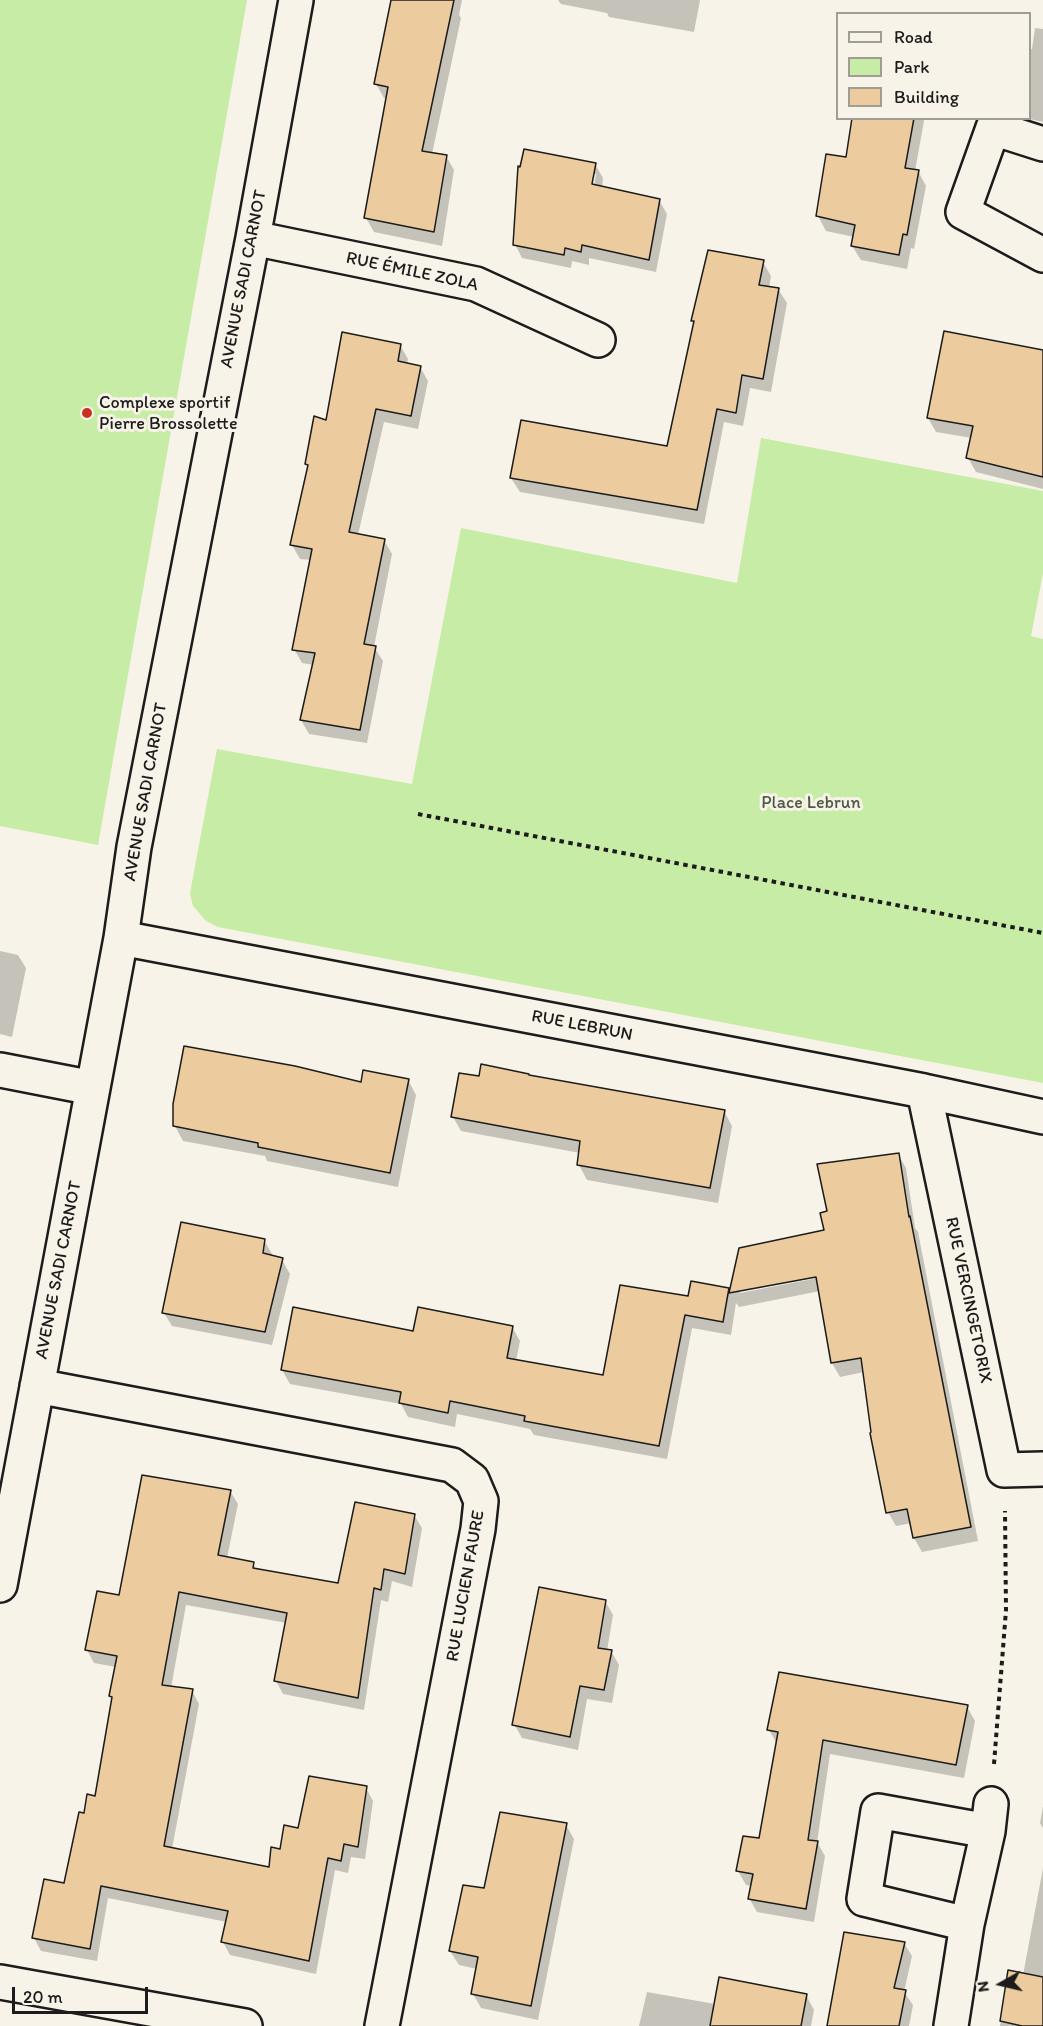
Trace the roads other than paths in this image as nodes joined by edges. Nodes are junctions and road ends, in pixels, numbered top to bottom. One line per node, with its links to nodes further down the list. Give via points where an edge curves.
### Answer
1 (296, 0): 3 (street, AVENUE SADI CARNOT)
2 (1043, 144): 4 (street, via 993,128 963,212)
3 (253, 238): 5 (street, RUE ÉMILE ZOLA, via 476,284); 6 (street, AVENUE SADI CARNOT, via 134,847)
4 (1043, 255)
5 (598, 340)
6 (120, 938): 8 (street, AVENUE SADI CARNOT); 9 (street, RUE LEBRUN)
7 (0, 1071): 8 (street)
8 (93, 1088): 11 (street, AVENUE SADI CARNOT)
9 (924, 1091): 10 (street, RUE LEBRUN); 12 (street, RUE VERCINGETORIX, via 1004,1470)
10 (1043, 1117)
11 (37, 1386): 13 (street, AVENUE SADI CARNOT); 17 (street, RUE LUCIEN FAURE, via 452,1465 472,1480 481,1501 478,1529)
12 (1043, 1469)
13 (0, 1585)
14 (967, 1923): 14 (street, via 990,1817 878,1811 864,1899); 18 (street)
15 (0, 1982): 16 (street)
16 (245, 2026)
17 (382, 2026)
18 (951, 2026)

